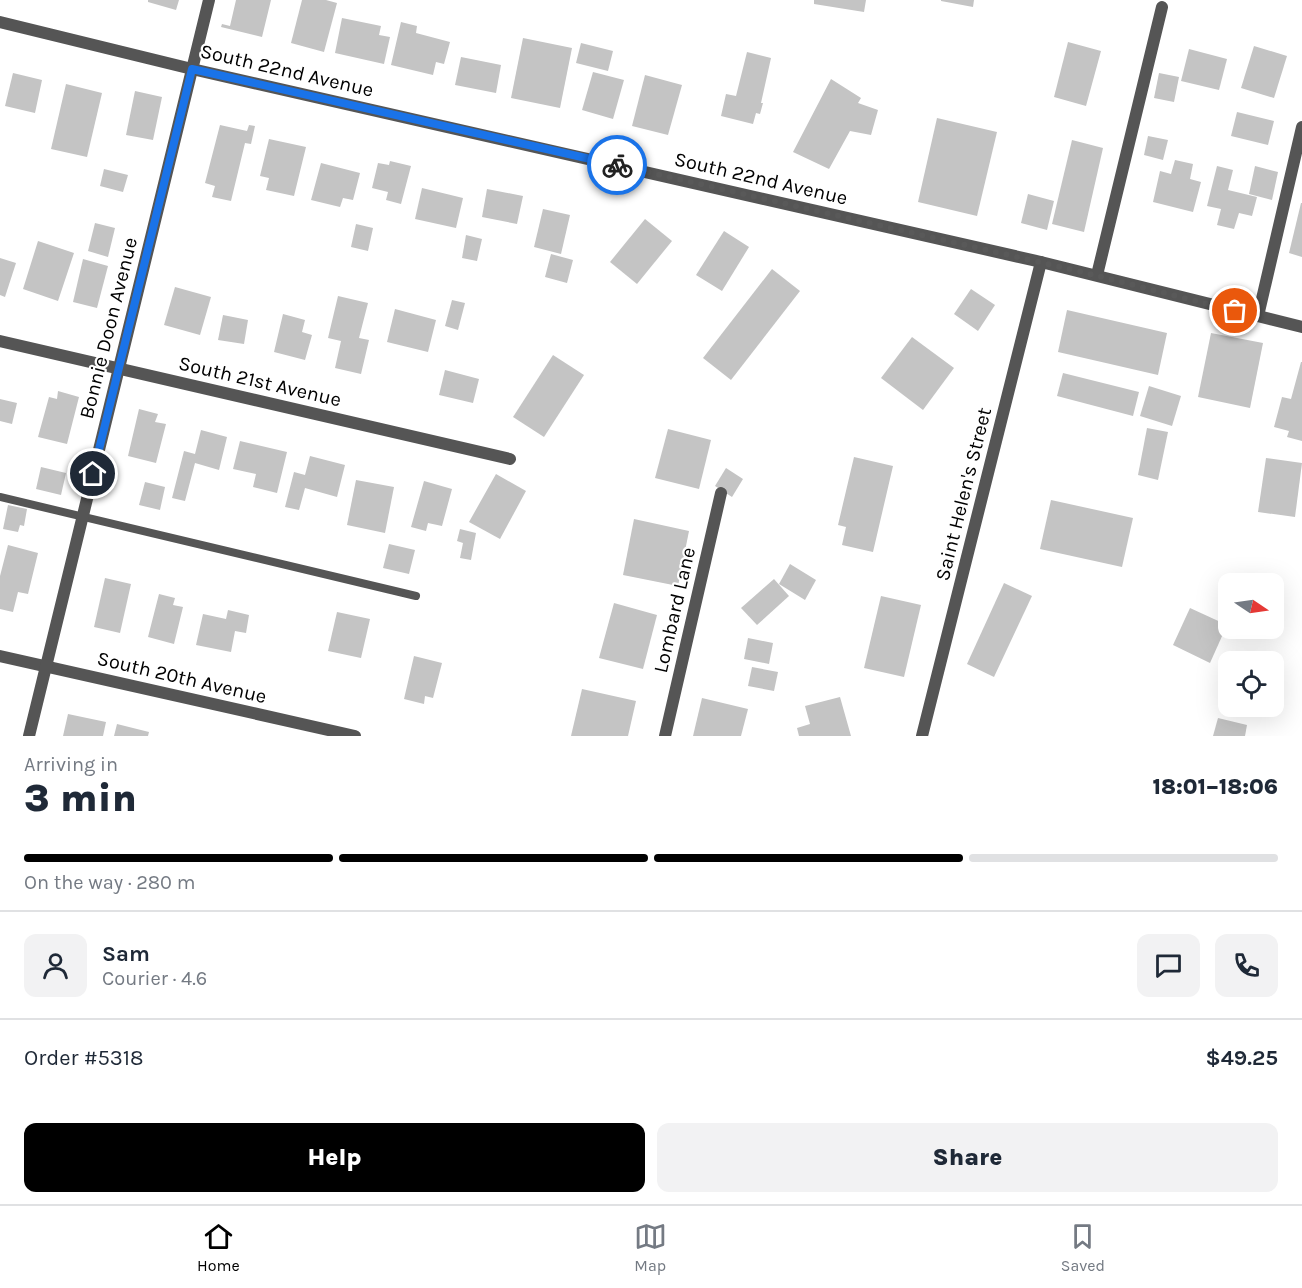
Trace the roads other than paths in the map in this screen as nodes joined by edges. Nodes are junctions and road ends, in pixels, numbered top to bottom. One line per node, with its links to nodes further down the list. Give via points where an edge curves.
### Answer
1 (209, 0): 4 (street, Bonnie Doon Avenue)
2 (1162, 7): 7 (street)
3 (0, 22): 4 (street, South 22nd Avenue)
4 (192, 69): 6 (street, South 22nd Avenue); 11 (street, Bonnie Doon Avenue)
5 (1302, 127): 8 (street)
6 (1041, 262): 7 (street, South 22nd Avenue); 22 (street, Saint Helen's Street)
7 (1097, 276): 8 (street, South 22nd Avenue)
8 (1258, 316): 9 (street, South 22nd Avenue)
9 (1302, 327)
10 (0, 341): 11 (street, South 21st Avenue)
11 (118, 368): 12 (street, South 21st Avenue); 15 (street, Bonnie Doon Avenue)
12 (510, 459)
13 (721, 493): 21 (street, Lombard Lane)
14 (0, 497): 15 (lane)
15 (82, 516): 16 (lane); 18 (street, Bonnie Doon Avenue)
16 (416, 596)
17 (0, 656): 18 (street, South 20th Avenue)
18 (46, 667): 19 (street, Bonnie Doon Avenue); 20 (street, South 20th Avenue)
19 (29, 736)
20 (355, 736)
21 (665, 736)
22 (922, 736)

